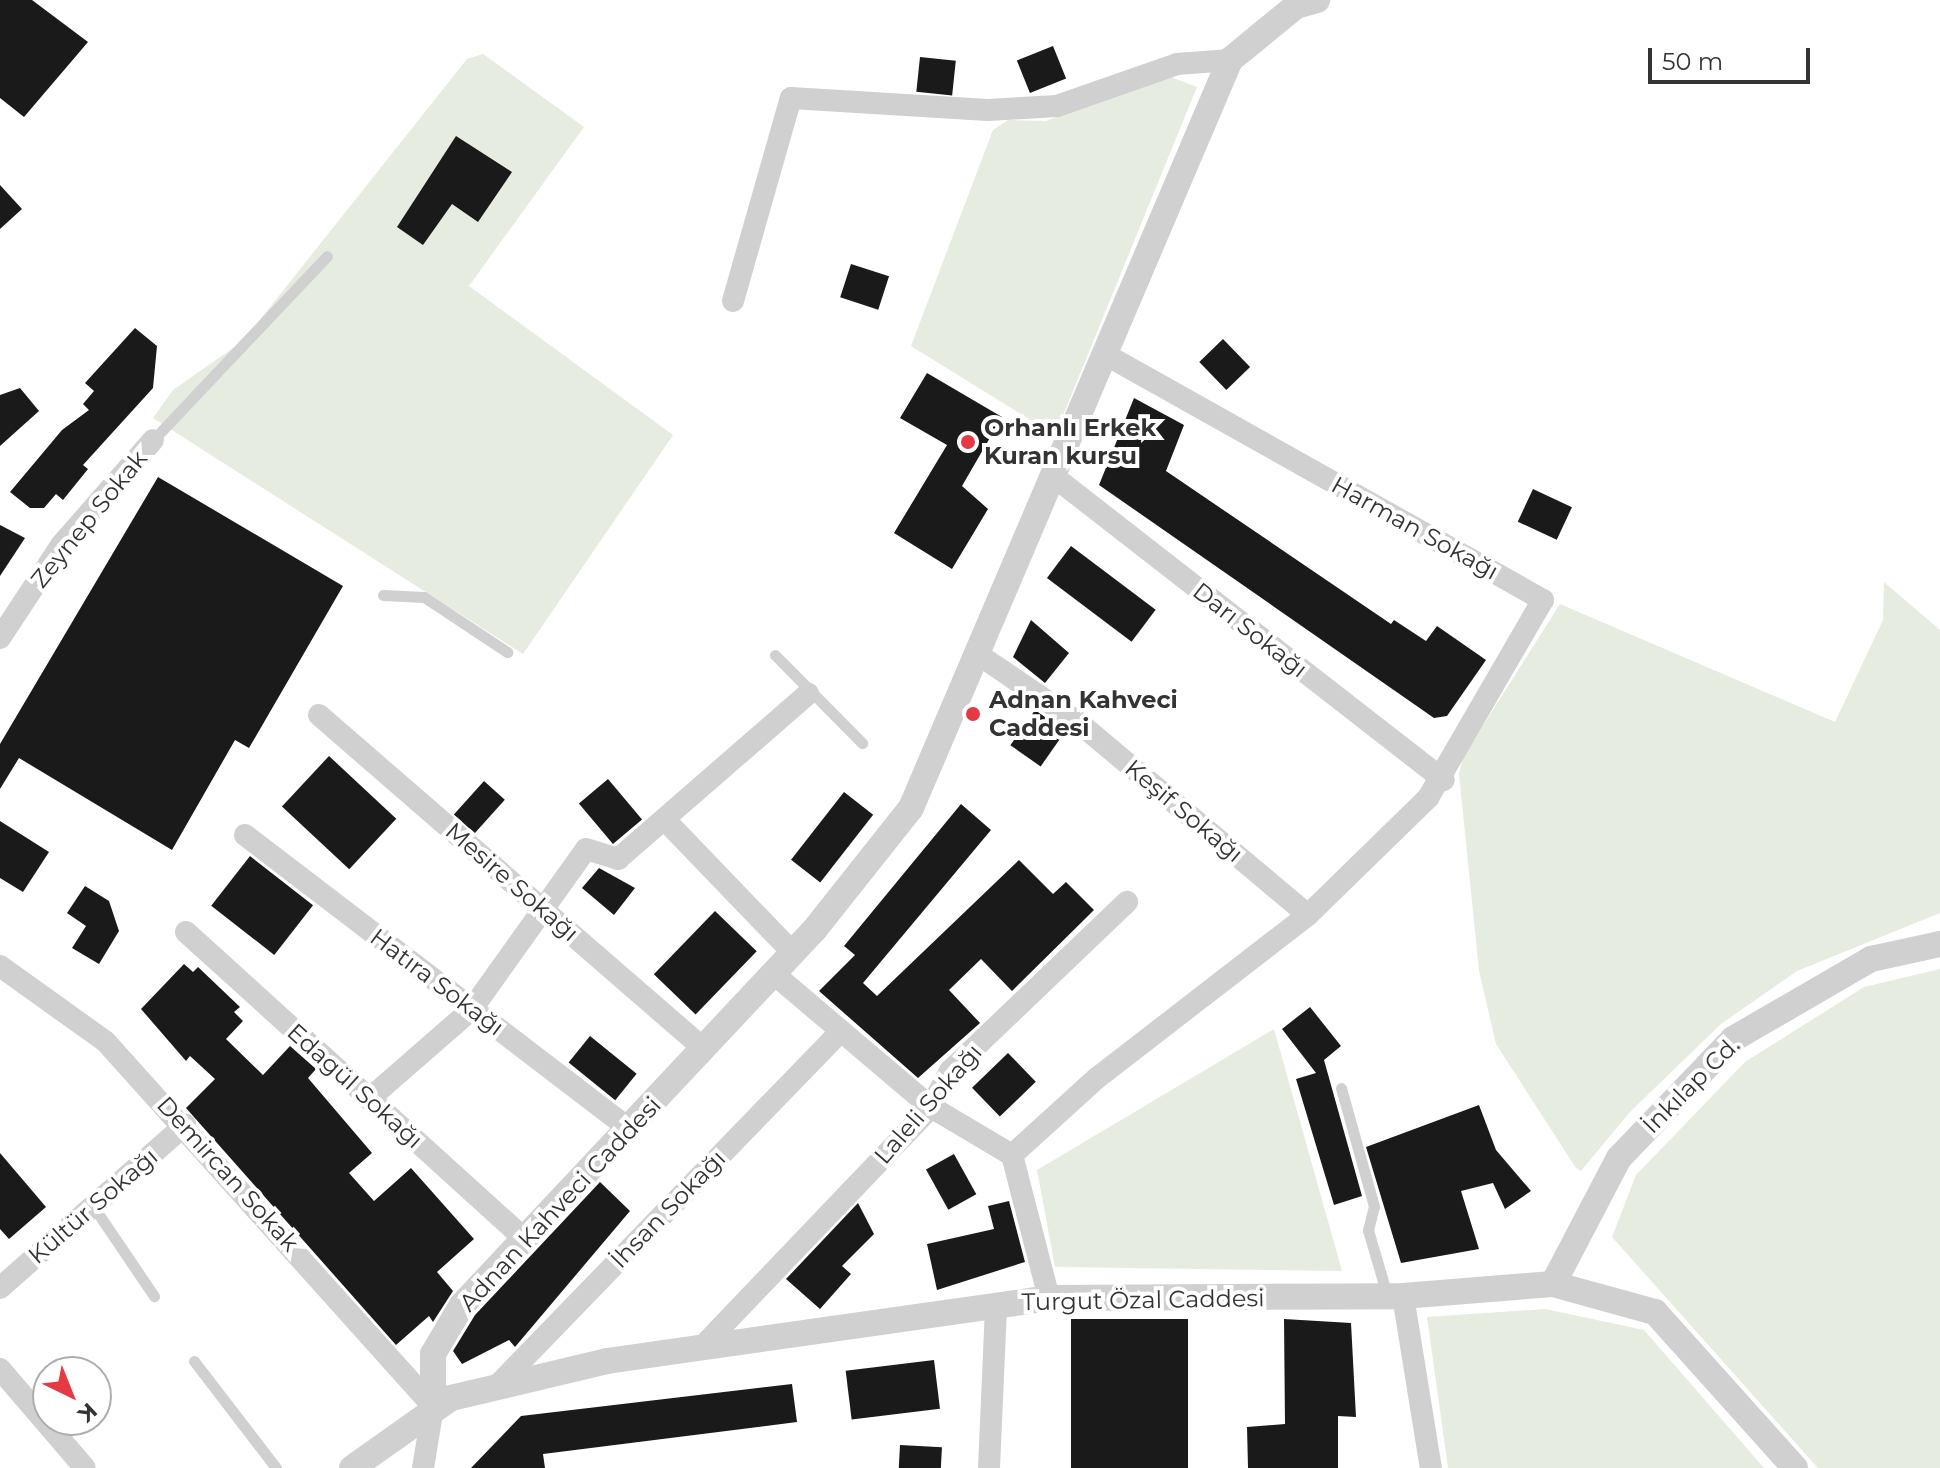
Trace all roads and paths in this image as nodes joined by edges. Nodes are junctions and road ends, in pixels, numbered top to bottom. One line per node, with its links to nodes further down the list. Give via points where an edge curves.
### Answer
1 (1317, 0): 2 (street, Adnan Kahveci Caddesi, via 1296,6)
2 (1230, 60): 4 (street, via 1177,64 1057,106 988,110 791,98); 5 (street, Adnan Kahveci Caddesi)
3 (327, 256): 6 (lane)
4 (733, 301)
5 (1108, 356): 7 (street, Adnan Kahveci Caddesi); 16 (street, Harman Sokağı, via 1543,600)
6 (153, 440): 9 (street, Zeynep Sokak, via 62,544)
7 (1057, 479): 12 (street, Adnan Kahveci Caddesi); 16 (street, Darı Sokağı)
8 (383, 595): 10 (lane, via 424,597)
9 (0, 638)
10 (507, 652)
11 (775, 655): 13 (lane)
12 (979, 655): 21 (street, Keşif Sokağı, via 1078,722); 24 (street, Adnan Kahveci Caddesi, via 911,808)
13 (808, 694): 15 (lane); 17 (street)
14 (319, 715): 20 (street, Mesire Sokağı)
15 (862, 743)
16 (1444, 780): 21 (street)
17 (667, 822): 20 (street, via 618,859 586,849); 24 (street)
18 (245, 835): 27 (street, Hatıra Sokağı)
19 (1127, 902): 32 (street, Laleli Sokağı, via 950,1071)
20 (540, 907): 27 (street); 29 (street, Mesire Sokağı)
21 (1308, 915): 35 (street, via 1120,1059)
22 (186, 932): 31 (street, Edagül Sokağı)
23 (1940, 944): 38 (street, İnkılap Cd., via 1871,959 1733,1039 1619,1158)
24 (793, 953): 26 (street, Adnan Kahveci Caddesi)
25 (0, 966): 33 (street, Demircan Sokak, via 106,1042)
26 (774, 974): 28 (street); 29 (street, Adnan Kahveci Caddesi)
27 (472, 1009): 31 (street); 34 (street, Hatıra Sokağı)
28 (841, 1031): 32 (street); 47 (street, İhsan Sokağı)
29 (704, 1049): 34 (street, Adnan Kahveci Caddesi)
30 (1341, 1088): 41 (lane, via 1374,1206 1368,1230)
31 (369, 1099): 37 (street, Edagül Sokağı)
32 (931, 1107): 35 (street); 44 (street, Laleli Sokağı)
33 (185, 1125): 36 (street, Kültür Sokağı); 48 (street, Demircan Sokak)
34 (629, 1129): 37 (street, Adnan Kahveci Caddesi)
35 (1012, 1155): 42 (street)
36 (93, 1206): 39 (street, Kültür Sokağı); 40 (lane)
37 (524, 1239): 48 (street, Adnan Kahveci Caddesi, via 462,1305 433,1354)
38 (1553, 1284): 41 (street, Turgut Özal Caddesi); 55 (street, Turgut Özal Caddesi, via 1655,1312)
39 (0, 1288)
40 (154, 1296)
41 (1395, 1296): 42 (street, Turgut Özal Caddesi); 54 (street)
42 (1049, 1298): 43 (street, Turgut Özal Caddesi)
43 (996, 1305): 44 (street, Turgut Özal Caddesi); 53 (street)
44 (701, 1348): 47 (street, Turgut Özal Caddesi)
45 (194, 1361): 50 (lane)
46 (0, 1369): 49 (street)
47 (495, 1388): 48 (street, Turgut Özal Caddesi)
48 (433, 1407): 51 (street, Turgut Özal Caddesi); 52 (street)
49 (85, 1468)
50 (276, 1468)
51 (352, 1468)
52 (423, 1468)
53 (989, 1468)
54 (1431, 1468)
55 (1795, 1468)

